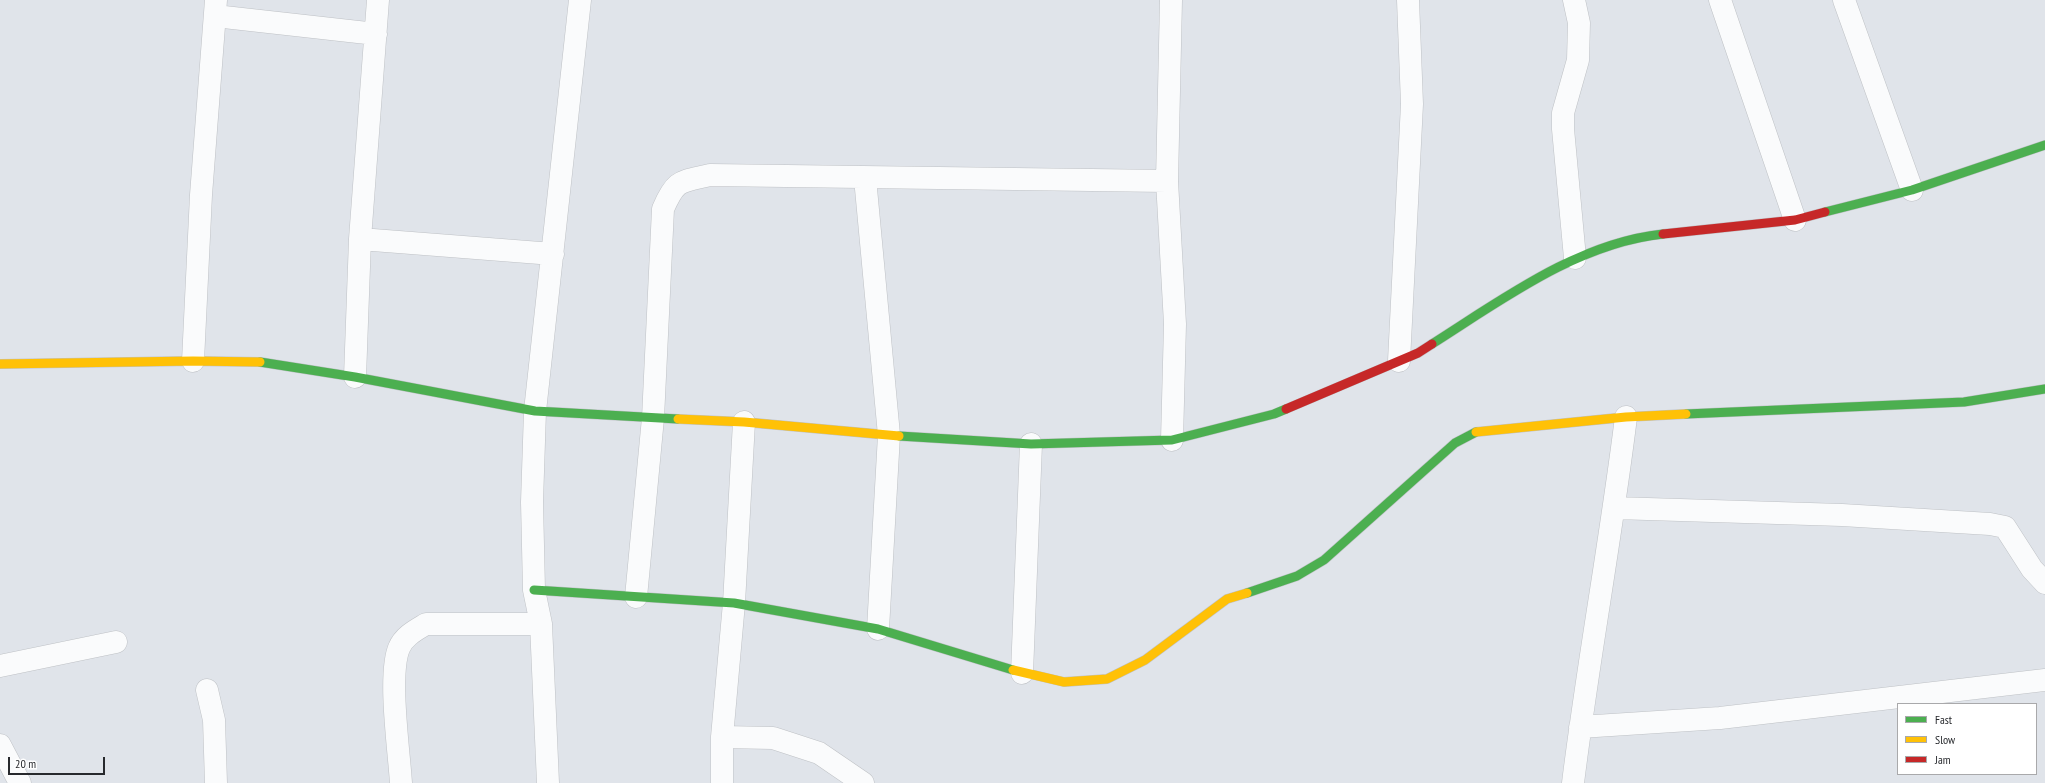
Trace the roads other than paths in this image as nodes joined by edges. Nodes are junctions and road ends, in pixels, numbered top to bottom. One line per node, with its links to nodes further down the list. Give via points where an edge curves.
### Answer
1 (378, 0): 9 (street)
2 (580, 0): 16 (street)
3 (1171, 0): 12 (street)
4 (1408, 0): 19 (street, via 1412,104)
5 (1574, 0): 17 (street, via 1578,23 1578,60 1563,113 1563,129)
6 (1720, 0): 14 (street)
7 (1844, 0): 13 (street)
8 (216, 8): 9 (street); 18 (street, via 201,195)
9 (376, 34): 15 (street)
10 (2045, 145): 13 (street)
11 (865, 178): 12 (street); 25 (street, via 710,175 683,181 671,190 663,209); 27 (street)
12 (1167, 181): 28 (street, via 1175,324)
13 (1912, 190): 14 (street)
14 (1795, 220): 17 (street, via 1641,236)
15 (360, 239): 16 (street); 21 (street)
16 (553, 254): 23 (street)
17 (1575, 258): 19 (street, via 1501,300 1418,354)
18 (193, 361): 20 (street); 21 (street, via 258,362)
19 (1399, 361): 28 (street, via 1274,414)
20 (0, 364)
21 (355, 377): 23 (street)
22 (2045, 388): 24 (street, via 1964,402)
23 (535, 411): 25 (street); 32 (street, via 532,502)
24 (1626, 417): 30 (street); 39 (street, via 1474,432 1455,443 1324,560 1297,576 1227,599 1144,660 1107,679 1064,682)
25 (653, 418): 26 (street); 33 (street)
26 (744, 422): 27 (street); 34 (street)
27 (889, 435): 29 (street); 36 (street)
28 (1172, 440): 29 (street)
29 (1031, 444): 39 (street)
30 (1614, 508): 31 (street, via 1842,515 1990,524 2005,527 2032,570); 42 (street)
31 (2045, 583)
32 (534, 590): 33 (street); 35 (street)
33 (636, 597): 34 (street)
34 (734, 604): 36 (street); 43 (street)
35 (541, 624): 47 (street, via 426,624 410,633 399,648 394,676); 48 (street)
36 (878, 629): 39 (street)
37 (116, 642): 38 (street)
38 (0, 666)
39 (1022, 673)
40 (2045, 680): 42 (street, via 1720,718)
41 (207, 690): 46 (street, via 214,720)
42 (1580, 727): 51 (street)
43 (722, 738): 49 (street); 50 (street, via 773,738 819,753)
44 (0, 745): 45 (street)
45 (10, 776)
46 (216, 783)
47 (401, 783)
48 (548, 783)
49 (722, 783)
50 (863, 783)
51 (1573, 783)

